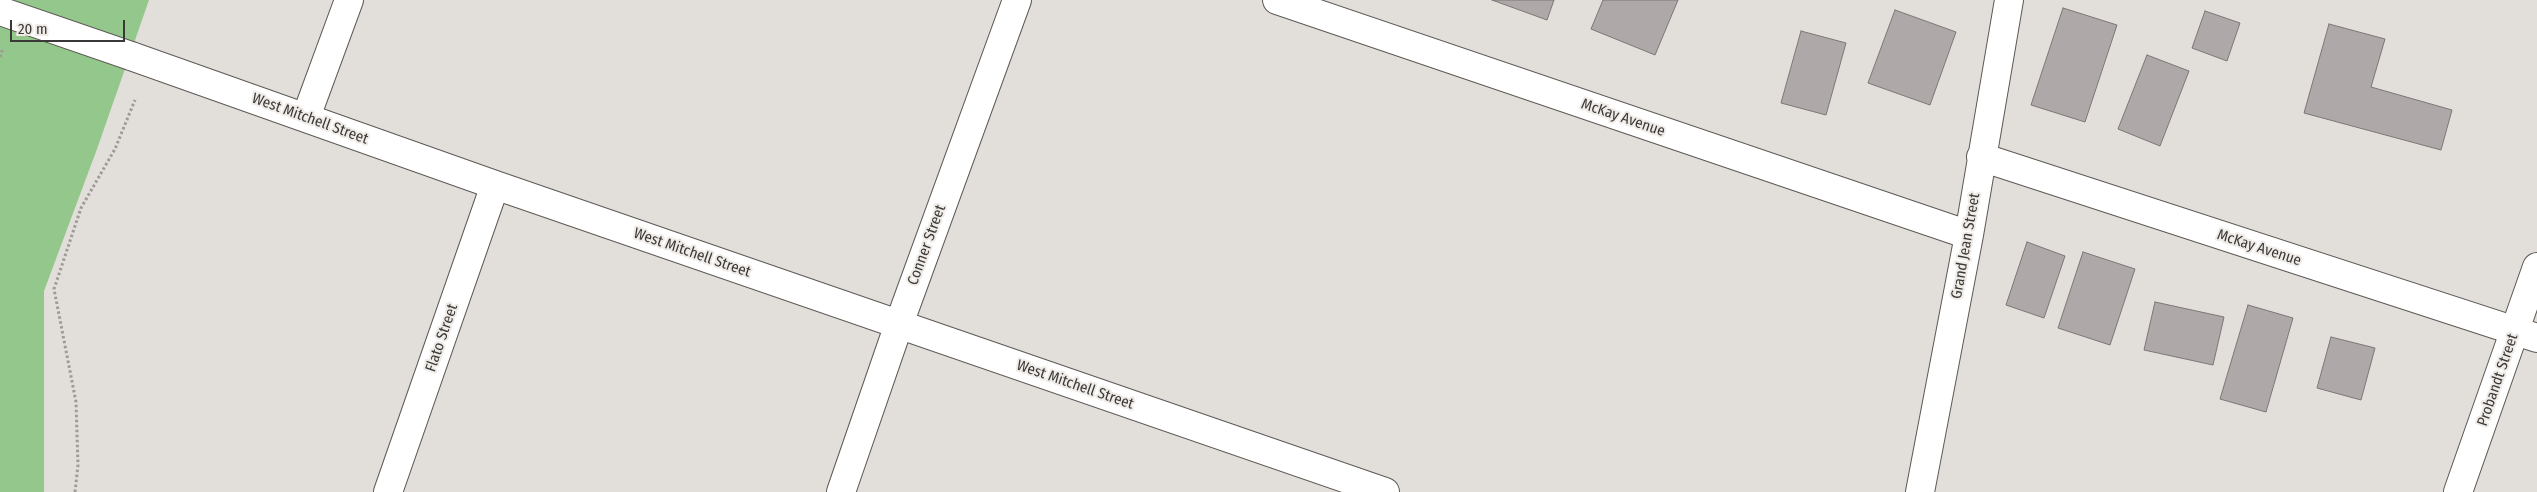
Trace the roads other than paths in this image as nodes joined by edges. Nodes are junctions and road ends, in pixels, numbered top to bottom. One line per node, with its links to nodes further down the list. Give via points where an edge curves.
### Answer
1 (349, 0): 6 (street)
2 (1017, 0): 11 (street, Conner Street)
3 (1277, 0): 9 (street, McKay Avenue)
4 (2009, 0): 7 (street, Grand Jean Street)
5 (0, 11): 6 (street, West Mitchell Street, bridge)
6 (306, 117): 8 (street, West Mitchell Street)
7 (1980, 158): 9 (street, Grand Jean Street); 12 (street, McKay Avenue)
8 (495, 185): 11 (street, West Mitchell Street); 13 (street, Flato Street)
9 (1969, 235): 16 (street, Grand Jean Street)
10 (2537, 267): 12 (street, Probandt Street)
11 (899, 324): 14 (street, Conner Street); 15 (street, West Mitchell Street)
12 (2526, 334): 17 (street, Probandt Street)
13 (388, 492)
14 (841, 492)
15 (1385, 492)
16 (1920, 492)
17 (2458, 492)

